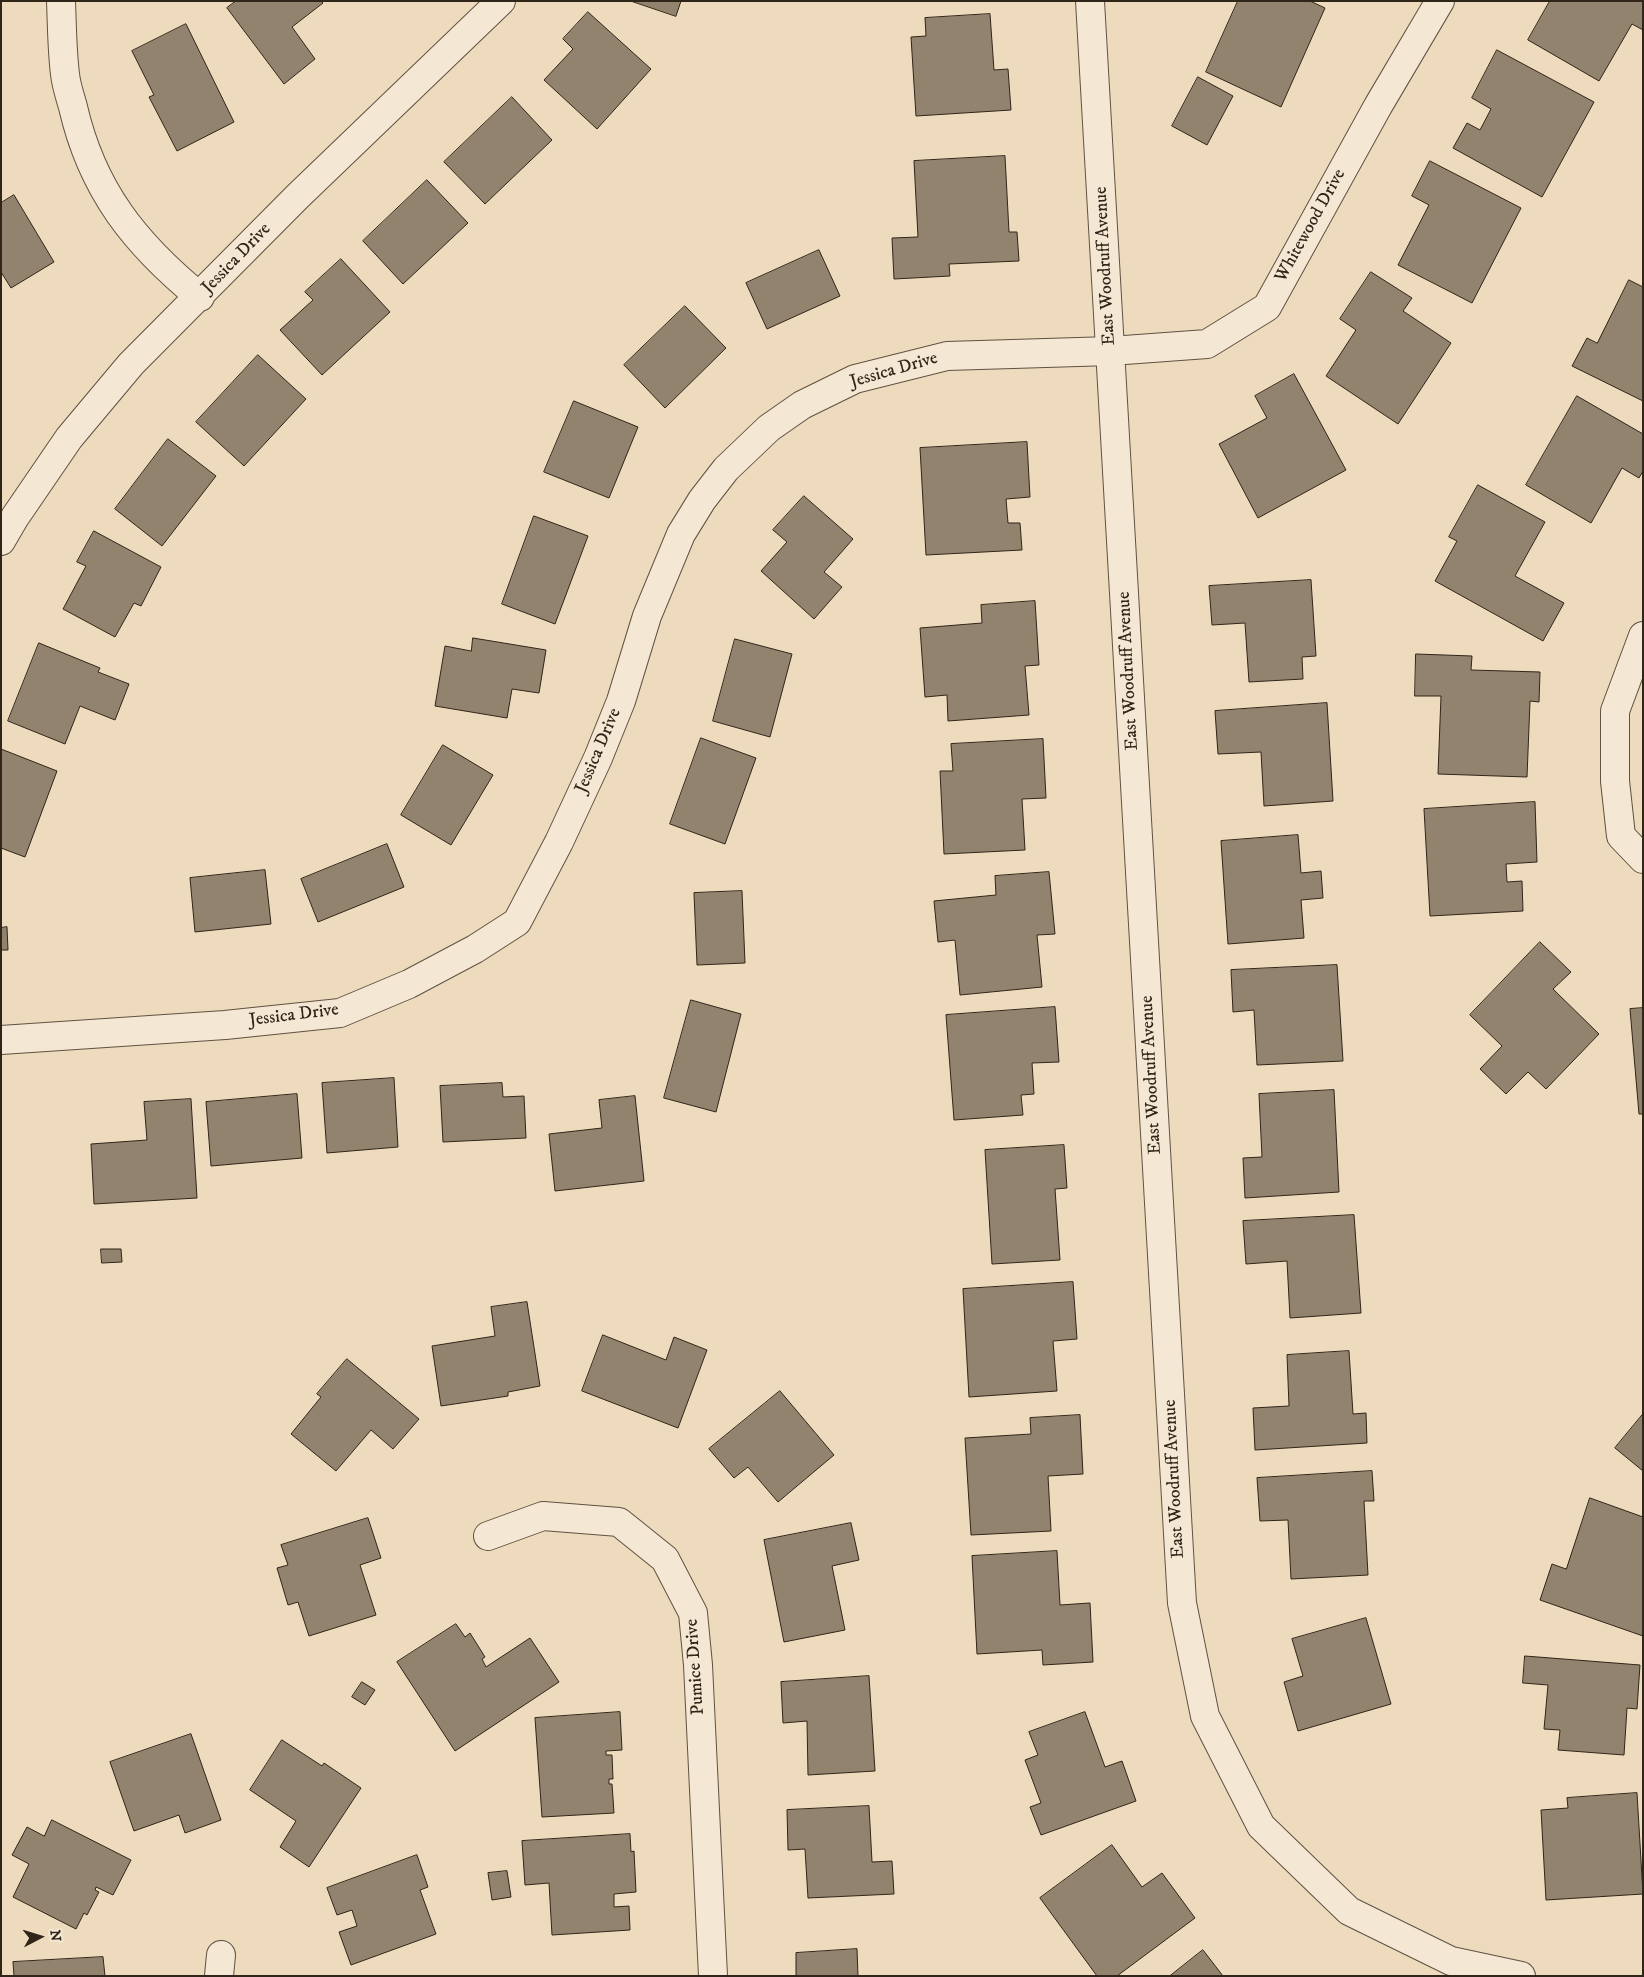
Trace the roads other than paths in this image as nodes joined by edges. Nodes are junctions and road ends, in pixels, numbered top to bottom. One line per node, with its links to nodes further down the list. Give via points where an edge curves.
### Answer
1 (61, 1): 5 (street, via 65,75 79,133 94,170 136,237)
2 (501, 1): 5 (street, Jessica Drive, via 298,196)
3 (1090, 1): 6 (street, East Woodruff Avenue)
4 (1440, 1): 6 (street, Whitewood Drive, via 1267,307 1207,344)
5 (200, 296): 7 (street, Jessica Drive, via 131,364 69,438)
6 (1111, 351): 10 (street, Jessica Drive, via 947,356 855,379 802,405 769,428 726,469 681,534 647,616 598,758 559,842 517,922 474,949 409,984 340,1013 225,1025); 13 (street, East Woodruff Avenue, via 1182,1602 1206,1716 1261,1826 1349,1911 1451,1961)
7 (1, 541)
8 (1643, 636): 9 (street, via 1615,711 1615,781 1620,836)
9 (1643, 859)
10 (1, 1040)
11 (488, 1536): 12 (street, Pumice Drive, via 543,1516 619,1522 665,1559 689,1606 693,1614 698,1665)
12 (712, 1976)
13 (1521, 1976)

